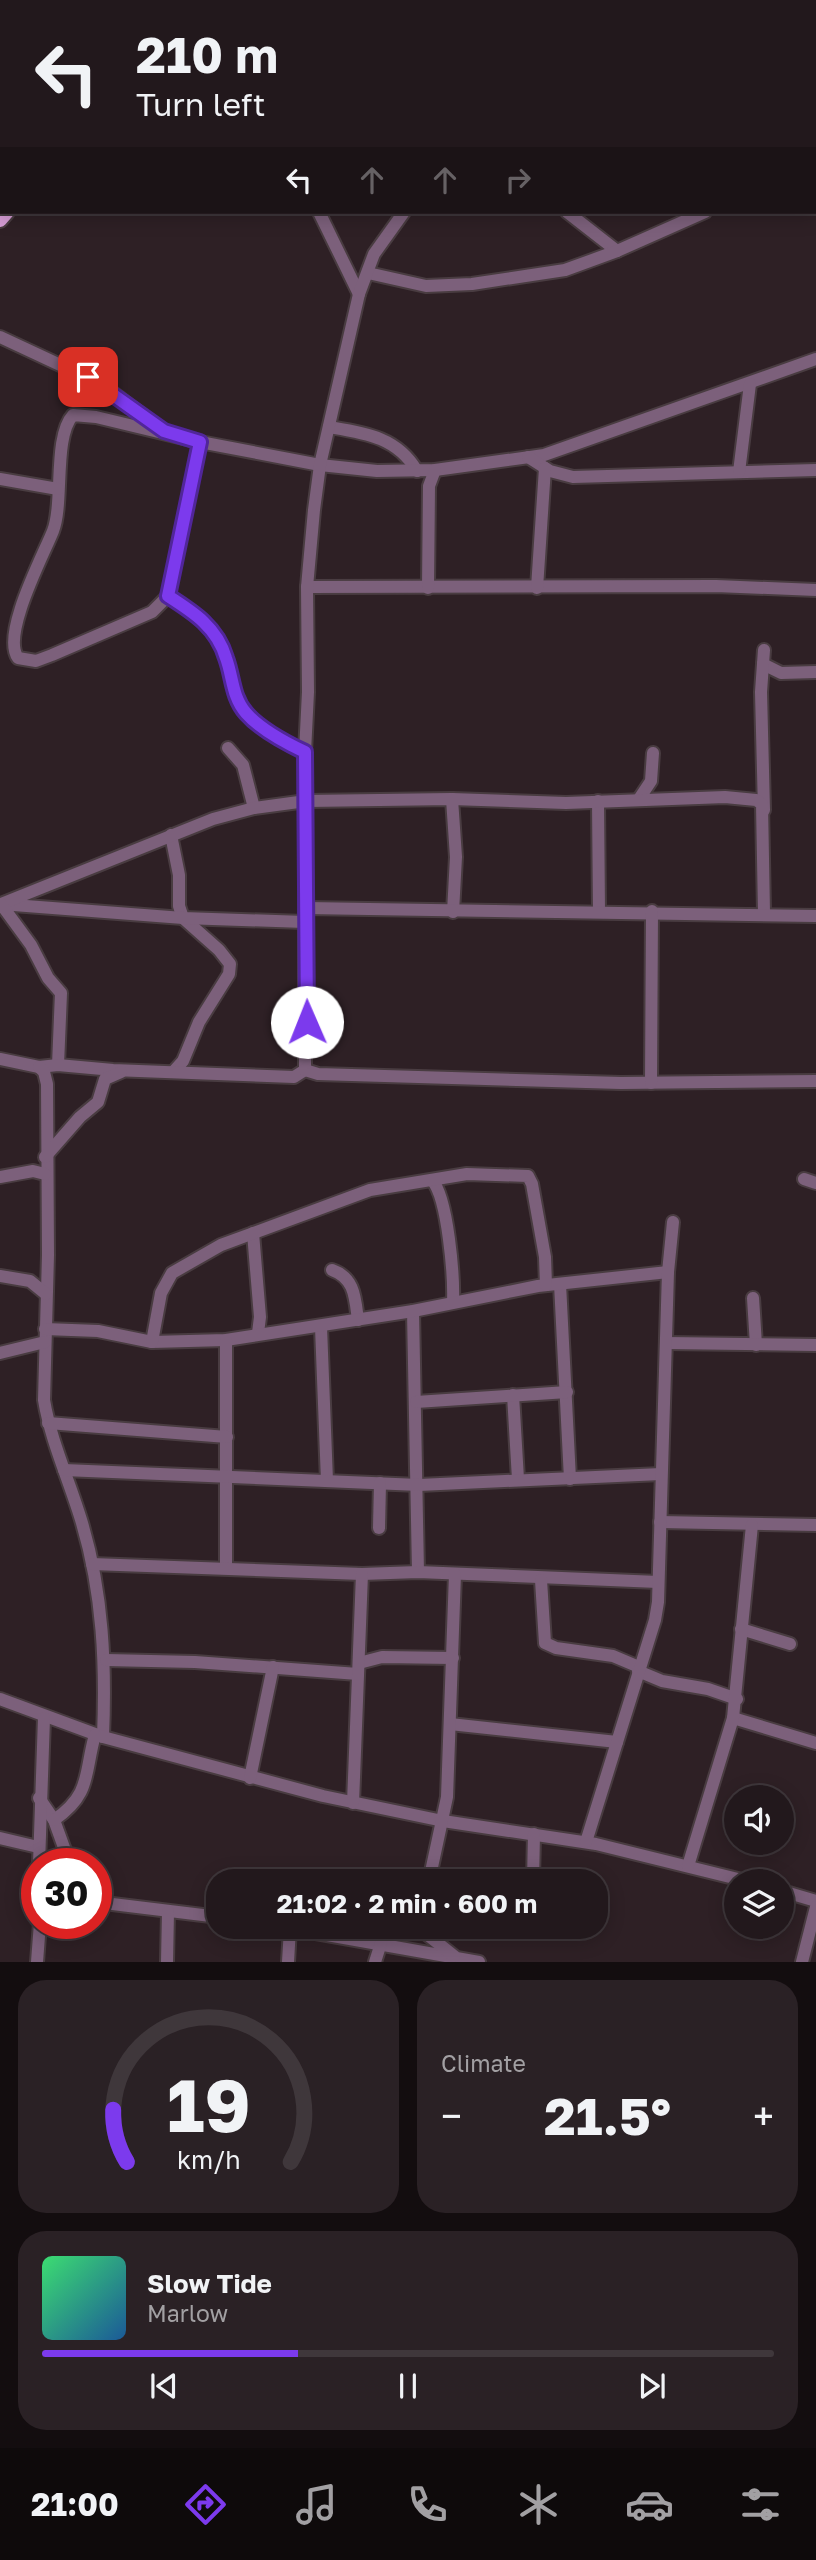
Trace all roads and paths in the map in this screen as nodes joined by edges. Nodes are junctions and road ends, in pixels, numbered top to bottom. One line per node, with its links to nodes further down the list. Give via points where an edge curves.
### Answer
1 (320, 214): 7 (street)
2 (403, 214): 6 (street, via 374,254)
3 (570, 214): 5 (street)
4 (700, 214): 5 (street)
5 (617, 251): 6 (street, via 565,270 472,284 426,286)
6 (368, 273): 7 (street)
7 (359, 294): 11 (street)
8 (0, 337): 12 (street, via 103,385)
9 (816, 359): 10 (street)
10 (750, 384): 14 (street, via 593,440); 20 (street)
11 (330, 426): 15 (street); 19 (street, via 383,438 398,447)
12 (164, 431): 13 (street); 22 (street, via 73,415 65,434)
13 (200, 442): 15 (street); 27 (street)
14 (528, 457): 16 (street); 17 (street)
15 (320, 465): 19 (street); 23 (street)
16 (545, 468): 20 (street, via 581,478); 25 (street)
17 (435, 470): 19 (street); 24 (street, via 429,486)
18 (816, 470): 20 (street)
19 (417, 471)
20 (739, 472)
21 (0, 479): 22 (street)
22 (58, 489): 27 (street, via 55,527 29,585 16,629 13,645 18,658 36,661 52,656 152,612)
23 (307, 587): 24 (street); 32 (street)
24 (428, 588): 25 (street)
25 (537, 588): 26 (street)
26 (816, 590)
27 (168, 596): 32 (street, via 203,619 214,634 245,712)
28 (764, 650): 29 (street)
29 (763, 664): 30 (street, via 782,673); 39 (street)
30 (816, 672)
31 (228, 748): 38 (street, via 243,765)
32 (305, 752): 36 (street)
33 (653, 753): 35 (street, via 651,782)
34 (452, 799): 36 (street); 37 (street); 44 (street)
35 (639, 799): 37 (street); 39 (street, via 747,798 762,804)
36 (306, 801): 38 (street); 42 (street)
37 (598, 801): 45 (street)
38 (254, 808): 40 (street)
39 (764, 812): 46 (street)
40 (171, 835): 41 (street); 48 (street)
41 (0, 904): 48 (street); 51 (street, via 61,993)
42 (306, 908): 44 (street); 49 (street)
43 (652, 911): 45 (street); 46 (street); 57 (street)
44 (453, 912): 45 (street)
45 (599, 912)
46 (764, 913): 47 (street)
47 (816, 916)
48 (183, 918): 49 (street); 55 (street, via 227,957 229,974)
49 (305, 922): 54 (street)
50 (0, 1059): 52 (street)
51 (58, 1065): 52 (street); 53 (street)
52 (39, 1066): 58 (street, via 47,1084)
53 (126, 1070): 55 (street); 58 (street, via 106,1079 98,1102)
54 (305, 1070): 55 (street, via 294,1077); 57 (street, via 318,1074)
55 (174, 1071)
56 (816, 1081): 57 (street)
57 (651, 1083)
58 (45, 1157): 59 (street)
59 (45, 1174): 60 (street, via 33,1171); 69 (street)
60 (0, 1177)
61 (432, 1180): 63 (street, via 370,1190); 68 (street, via 467,1174 528,1176 545,1257); 71 (street, via 439,1190 449,1247)
62 (673, 1222): 65 (street)
63 (253, 1233): 75 (street); 78 (street, via 217,1247 173,1273 161,1293)
64 (332, 1269): 73 (street, via 351,1284)
65 (668, 1272): 67 (street); 79 (street)
66 (0, 1276): 69 (street, via 30,1281)
67 (560, 1284): 68 (street); 83 (street)
68 (546, 1285): 71 (street)
69 (46, 1294): 76 (street)
70 (753, 1298): 80 (street)
71 (453, 1302): 72 (street)
72 (413, 1311): 73 (street); 85 (street)
73 (358, 1320): 74 (street)
74 (321, 1327): 75 (street); 93 (street)
75 (258, 1333): 77 (street)
76 (45, 1336): 78 (street, via 98,1331); 82 (street); 86 (street)
77 (226, 1340): 78 (street); 87 (street)
78 (152, 1342)
79 (666, 1343): 80 (street); 89 (street)
80 (756, 1345): 81 (street)
81 (816, 1345)
82 (0, 1353)
83 (567, 1392): 84 (street); 92 (street)
84 (513, 1395): 85 (street); 91 (street)
85 (416, 1402): 95 (street)
86 (48, 1423): 87 (street); 88 (street)
87 (228, 1437): 90 (street)
88 (64, 1470): 90 (street); 100 (street)
89 (661, 1474): 92 (street); 96 (street)
90 (227, 1477): 93 (street); 101 (street)
91 (519, 1479): 92 (street); 95 (street)
92 (570, 1479)
93 (327, 1481): 94 (street)
94 (380, 1483): 95 (street); 99 (street)
95 (419, 1485): 102 (street)
96 (660, 1522): 97 (street); 106 (street)
97 (752, 1525): 98 (street); 107 (street)
98 (816, 1525)
99 (379, 1528)
100 (92, 1564): 101 (street); 110 (street)
101 (226, 1568): 103 (street)
102 (418, 1572): 103 (street); 104 (street)
103 (362, 1574): 112 (street)
104 (454, 1574): 105 (street); 109 (street)
105 (541, 1580): 106 (street); 113 (street, via 545,1643 613,1656)
106 (658, 1583): 113 (street, via 655,1620)
107 (741, 1629): 108 (street); 115 (street)
108 (790, 1644)
109 (453, 1658): 112 (street, via 382,1657); 118 (street)
110 (106, 1660): 111 (street); 119 (street)
111 (273, 1667): 112 (street); 122 (street)
112 (359, 1669): 124 (street)
113 (639, 1669): 115 (street, via 662,1681); 120 (street)
114 (0, 1699): 116 (street)
115 (737, 1699): 117 (street)
116 (44, 1718): 119 (street); 123 (street)
117 (733, 1718): 121 (street); 132 (street)
118 (450, 1724): 120 (street); 126 (street)
119 (99, 1736): 122 (street); 125 (street, via 86,1786)
120 (617, 1742): 129 (street)
121 (816, 1744)
122 (250, 1778): 124 (street)
123 (39, 1798): 125 (street); 130 (street)
124 (353, 1803): 126 (street)
125 (54, 1820): 131 (street)
126 (443, 1821): 127 (street); 133 (street)
127 (534, 1835): 129 (street); 134 (street)
128 (0, 1838): 130 (street)
129 (586, 1842): 132 (street)
130 (38, 1847)
131 (64, 1848)
132 (688, 1866): 135 (street)
133 (432, 1869)
134 (533, 1869)
135 (724, 1875)
136 (794, 1895): 137 (street)
137 (816, 1901)
138 (112, 1902): 140 (street)
139 (816, 1908): 155 (street)
140 (168, 1912): 141 (street); 151 (street)
141 (206, 1916)
142 (39, 1939): 150 (street)
143 (287, 1939): 152 (street)
144 (363, 1939): 147 (street)
145 (418, 1939): 148 (street)
146 (434, 1939): 149 (street)
147 (382, 1942): 148 (street); 153 (street)
148 (418, 1950): 149 (street)
149 (456, 1957): 154 (street)
150 (37, 1962)
151 (167, 1962)
152 (288, 1962)
153 (375, 1962)
154 (479, 1962)
155 (802, 1962)

